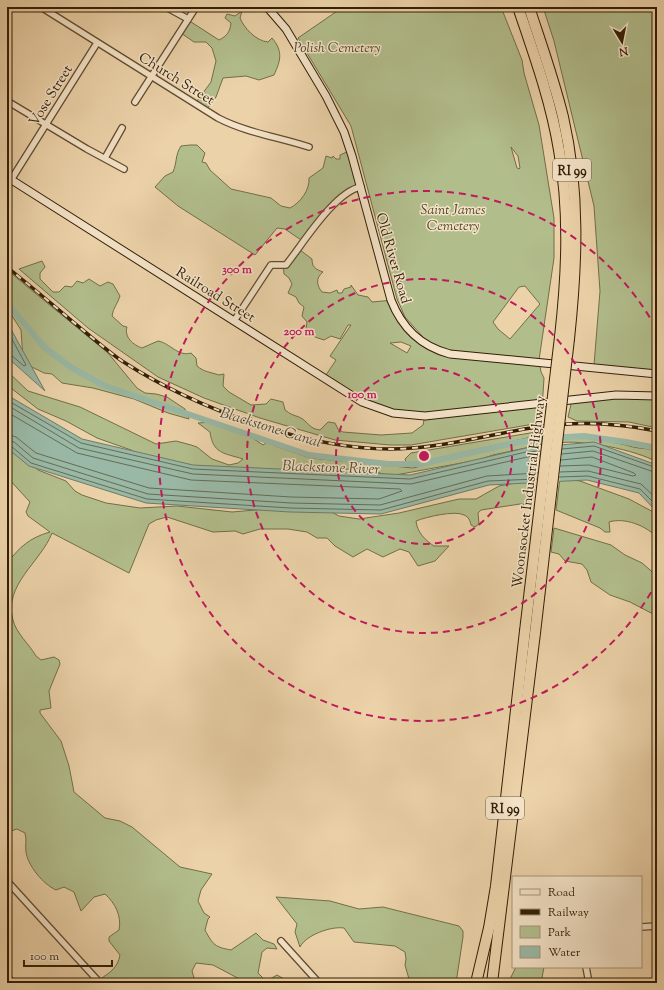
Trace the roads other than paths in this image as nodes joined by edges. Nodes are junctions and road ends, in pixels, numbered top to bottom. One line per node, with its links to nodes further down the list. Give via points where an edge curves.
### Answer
1 (41, 7): 8 (street, Church Street)
2 (166, 7): 7 (street)
3 (196, 7): 7 (street)
4 (267, 7): 18 (street, Old River Road, via 286,29 337,118 349,144)
5 (518, 7): 20 (highway, Woonsocket Industrial Highway / RI 99, via 547,97 562,169 567,244)
6 (529, 7): 20 (highway, Woonsocket Industrial Highway / RI 99, via 560,106 574,180 577,254)
7 (188, 19): 9 (street)
8 (97, 43): 9 (street, Church Street); 12 (street, Vose Street)
9 (152, 76): 11 (street); 14 (street, Church Street, via 232,125)
10 (7, 101): 12 (street)
11 (135, 102)
12 (46, 125): 15 (street); 17 (street, Vose Street)
13 (122, 128): 15 (street)
14 (310, 147)
15 (105, 158): 16 (street)
16 (124, 169)
17 (9, 178): 19 (street, Railroad Street)
18 (361, 187): 19 (street, via 346,193 335,204 286,265 271,265); 21 (street, Old River Road, via 395,310 402,323 430,347 450,354)
19 (234, 321): 22 (street, Railroad Street, via 362,402 393,413 425,416 616,395)
20 (564, 338): 23 (highway, Woonsocket Industrial Highway / RI 99, bridge)
21 (657, 374)
22 (657, 396)
23 (530, 632): 33 (highway, Woonsocket Industrial Highway / RI 99, via 496,886); 34 (highway, Woonsocket Industrial Highway / RI 99)
24 (7, 881): 31 (street)
25 (657, 926): 26 (street)
26 (642, 927)
27 (281, 941): 32 (street)
28 (586, 968): 35 (street)
29 (7, 977): 30 (street)
30 (13, 983)
31 (100, 983)
32 (319, 983)
33 (476, 983)
34 (492, 983)
35 (589, 983)

